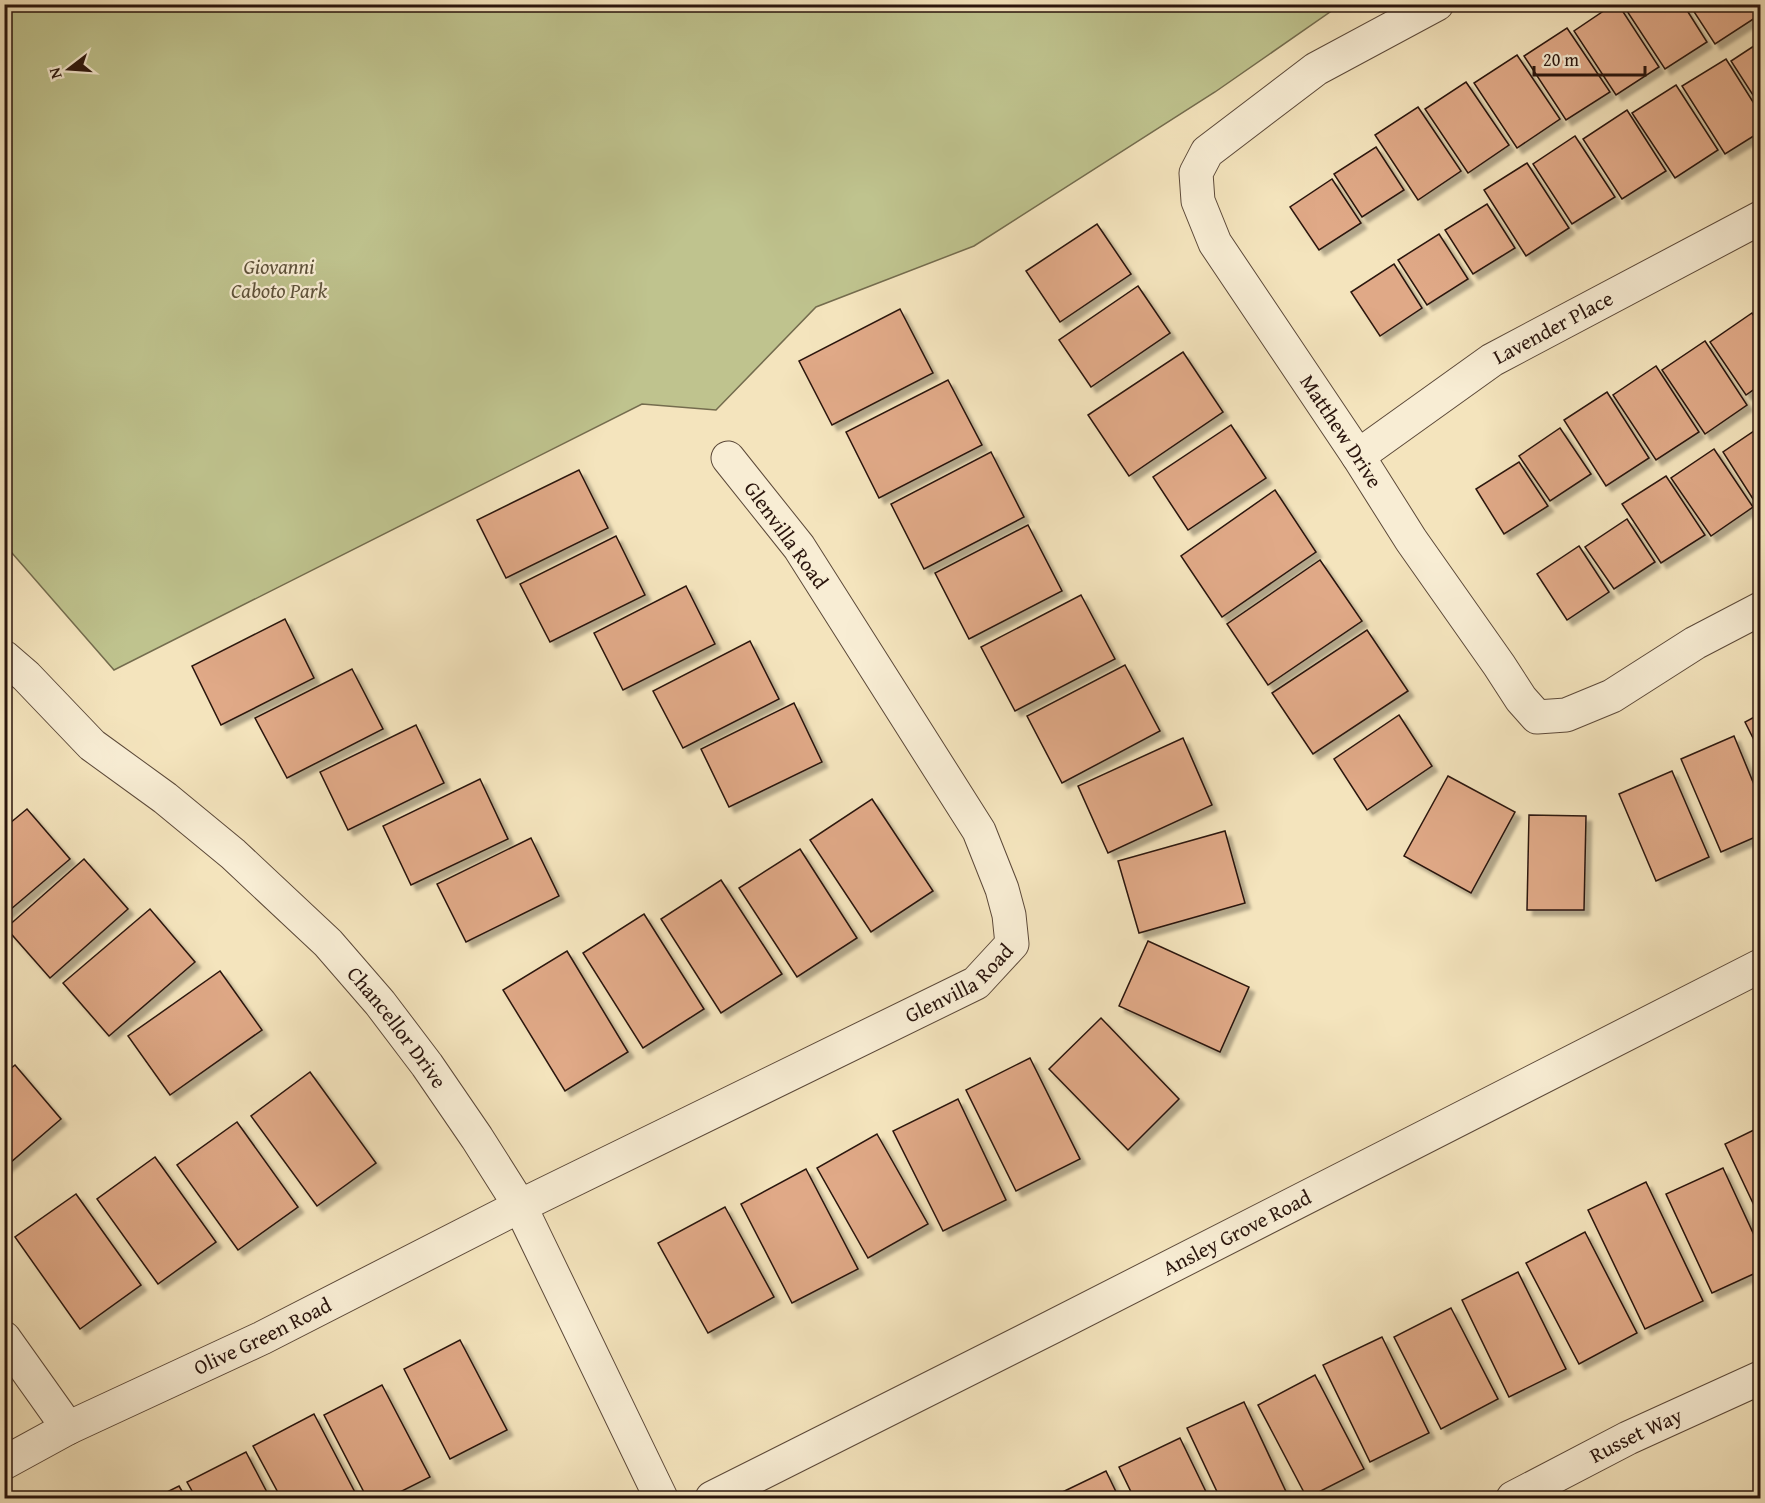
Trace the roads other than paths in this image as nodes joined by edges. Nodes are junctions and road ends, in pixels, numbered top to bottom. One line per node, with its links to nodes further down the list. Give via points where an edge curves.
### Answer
1 (1437, 4): 3 (street, Matthew Drive, via 1316,69 1207,152 1196,173 1198,201 1215,243)
2 (1761, 218): 3 (street, Lavender Place, via 1492,360)
3 (1358, 456): 5 (street, Matthew Drive, via 1411,540 1537,717 1566,715 1612,696 1695,643)
4 (728, 458): 8 (street, Glenvilla Road, via 799,547 979,831 1002,889 1012,944 976,982)
5 (1761, 609)
6 (4, 657): 8 (street, Chancellor Drive, via 92,744 233,854 328,943 427,1065)
7 (1761, 966): 14 (street, Ansley Grove Road)
8 (520, 1206): 11 (street, Olive Green Road, via 262,1338); 13 (street, Chancellor Drive)
9 (4, 1338): 11 (street)
10 (1761, 1378): 15 (street, Russet Way, via 1628,1438)
11 (68, 1428): 12 (street, Olive Green Road)
12 (4, 1463)
13 (661, 1498)
14 (712, 1498)
15 (1514, 1498)

